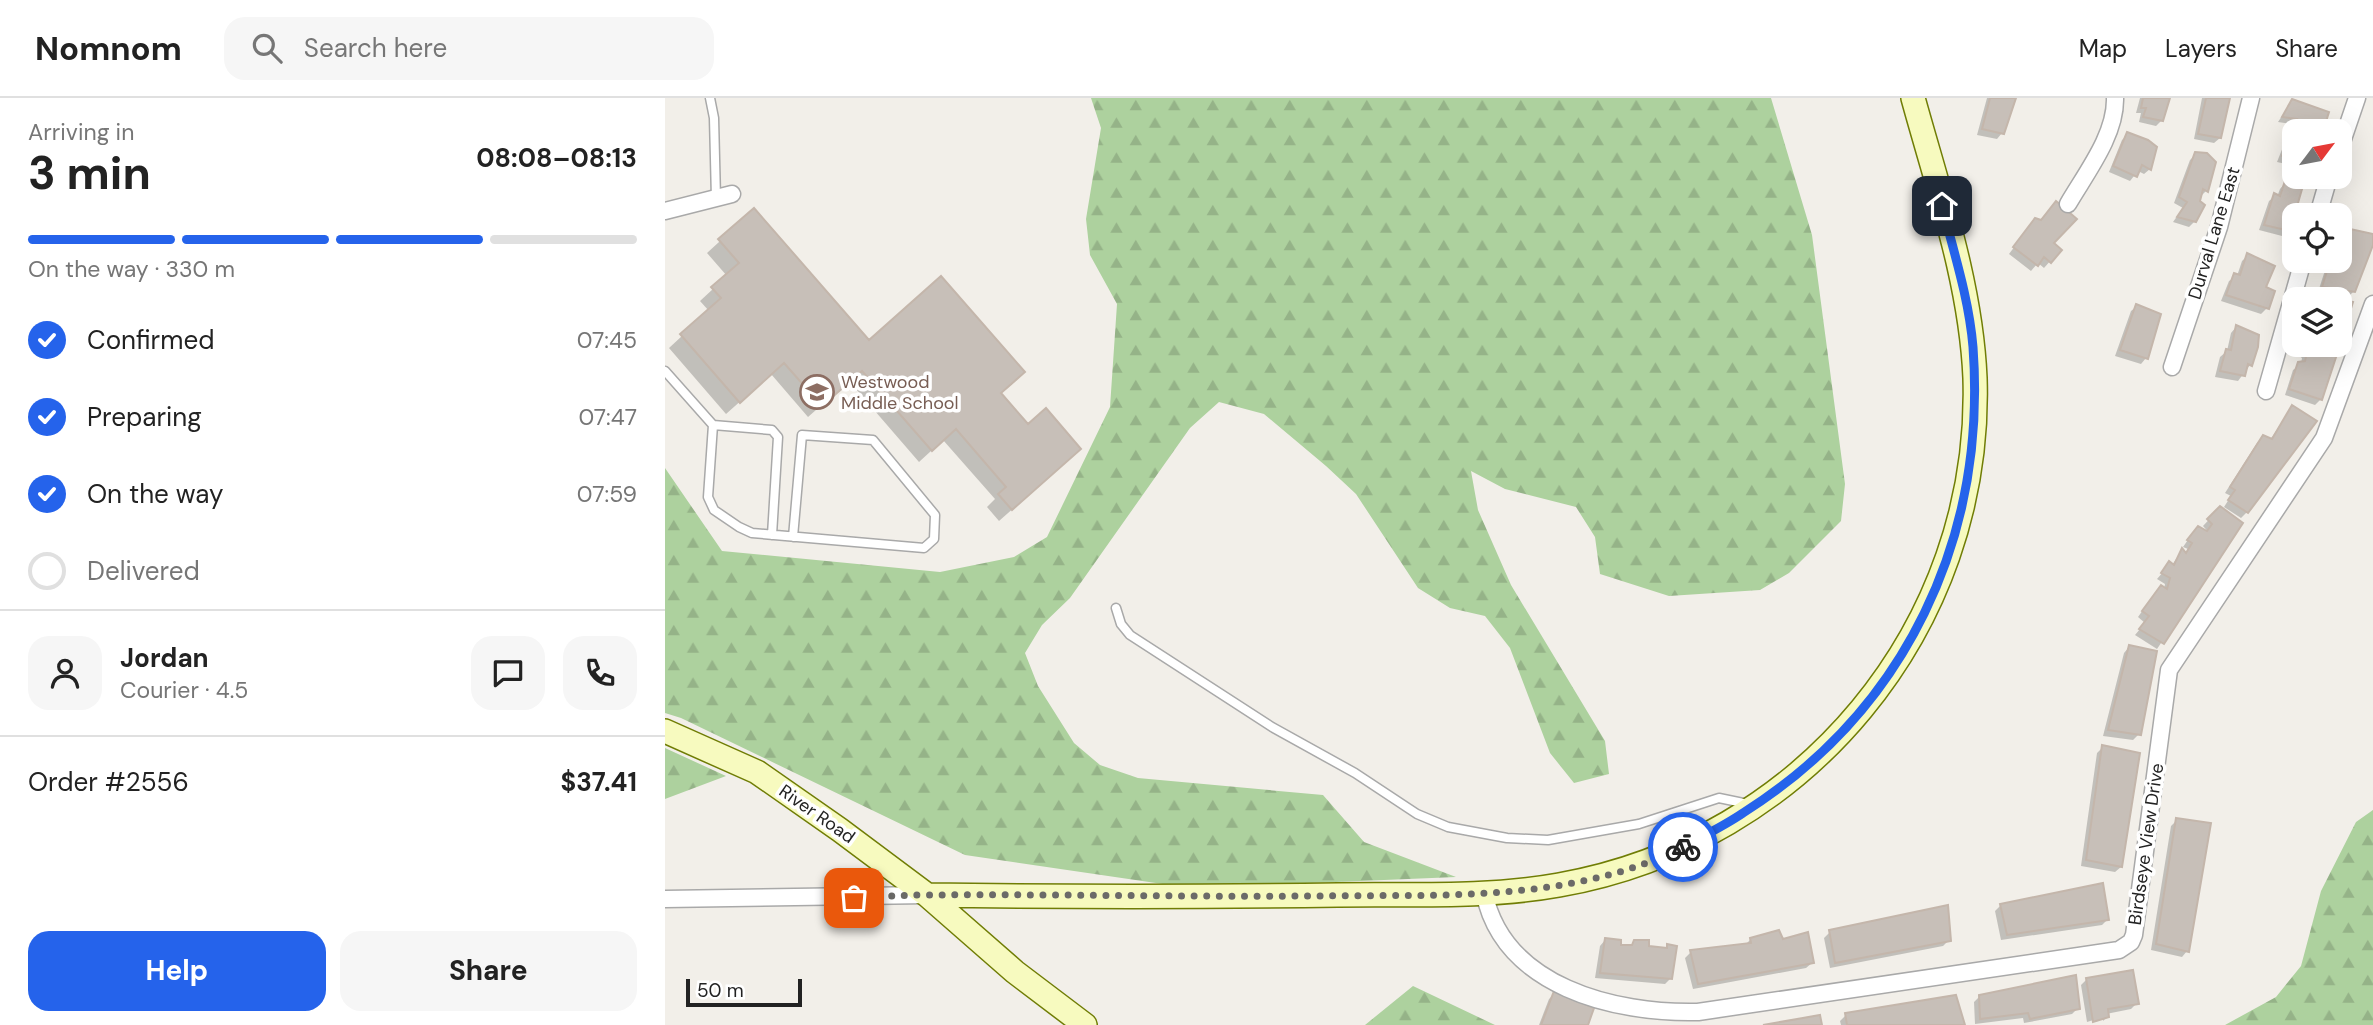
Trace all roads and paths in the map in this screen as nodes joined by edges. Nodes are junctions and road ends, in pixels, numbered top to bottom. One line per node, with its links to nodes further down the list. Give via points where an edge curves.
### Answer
1 (710, 98): 7 (lane)
2 (1913, 98): 20 (street, via 1961,276 1973,344 1973,428 1956,528 1944,572 1923,619 1887,679 1825,749)
3 (2115, 98): 8 (street, via 2104,141)
4 (2251, 98): 12 (street, Durval Lane East, via 2220,227)
5 (2357, 98): 6 (street)
6 (2350, 119)
7 (724, 196): 9 (street)
8 (2068, 204)
9 (665, 211)
10 (2300, 273): 14 (street)
11 (2373, 304): 21 (street, Birdseye View Drive, via 2324,438 2169,670 2134,935 2125,947 1989,971 1671,1013 1601,1002 1549,979 1528,964 1495,927)
12 (2172, 367)
13 (665, 371): 15 (lane)
14 (2266, 391)
15 (713, 425): 16 (lane, via 708,497 714,510 752,533); 16 (lane, via 772,430 779,437)
16 (772, 535): 17 (lane)
17 (793, 537): 17 (lane, via 802,435 873,440 935,515 934,539 924,548)
18 (1116, 608): 20 (lane, via 1130,635 1272,727 1417,814 1448,827 1548,840 1639,824 1719,798)
19 (665, 731): 22 (street, River Road, via 757,772)
20 (1755, 805): 21 (street, via 1709,833 1639,865 1563,884)
21 (1484, 892): 22 (street)
22 (927, 895): 23 (street); 24 (street, River Road, via 1015,972)
23 (665, 900)
24 (1085, 1025)

